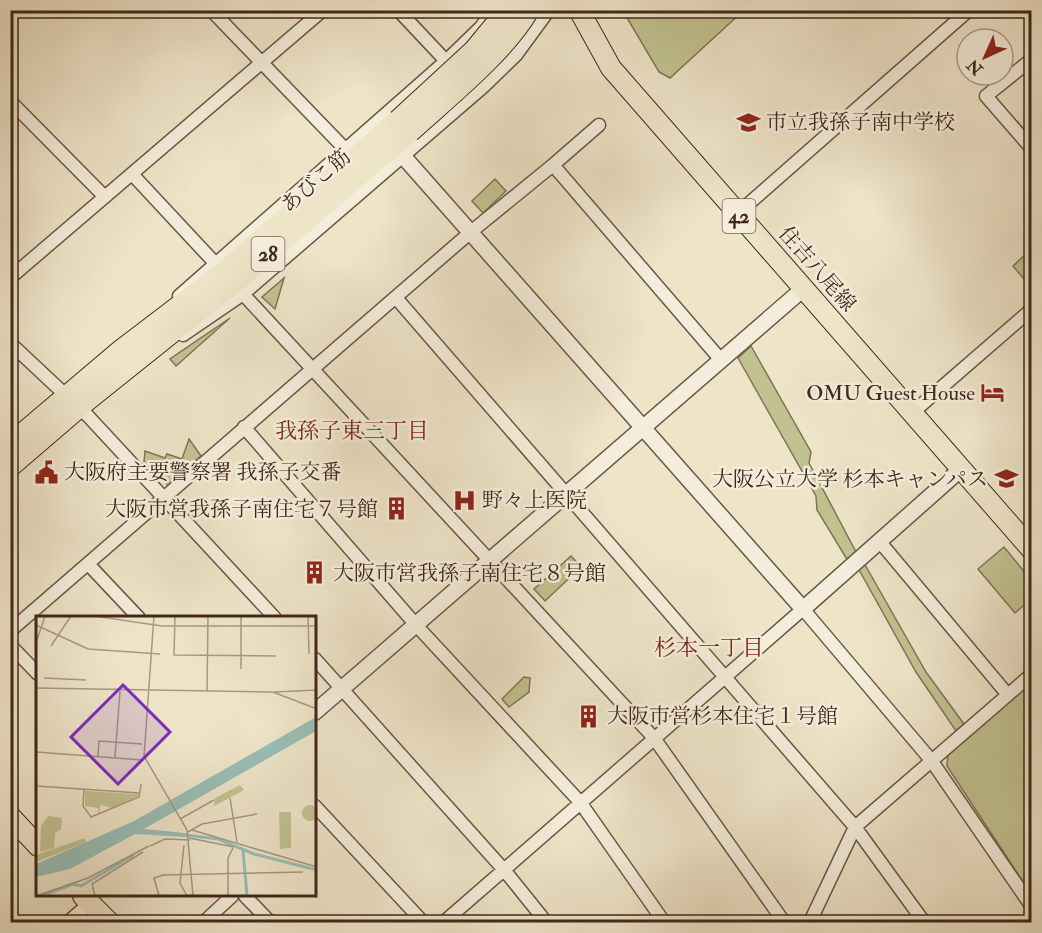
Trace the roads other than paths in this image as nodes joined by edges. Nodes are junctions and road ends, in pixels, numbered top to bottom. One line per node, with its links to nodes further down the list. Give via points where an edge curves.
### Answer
1 (211, 10): 14 (street)
2 (323, 10): 14 (street)
3 (398, 10): 13 (street)
4 (493, 10): 10 (street)
5 (507, 10): 17 (main road, あびこ筋 / 28, bridge)
6 (530, 10): 17 (main road, あびこ筋 / 28, bridge, via 490,57)
7 (549, 10): 11 (street)
8 (579, 10): 24 (main road, 住吉八尾線 / 42, via 611,68)
9 (969, 10): 24 (street)
10 (481, 27): 11 (street, via 488,42 499,52); 13 (street)
11 (516, 55): 20 (street)
12 (1032, 59): 19 (street, via 986,96)
13 (446, 61): 18 (street)
14 (261, 62): 18 (street); 22 (street)
15 (10, 101): 23 (street)
16 (599, 125): 21 (street)
17 (404, 126): 33 (main road, あびこ筋 / 28); 36 (main road, あびこ筋 / 28, via 233,284)
18 (345, 149): 26 (street)
19 (1032, 149)
20 (403, 156): 25 (street); 29 (street)
21 (553, 165): 25 (street); 34 (street)
22 (132, 174): 23 (street); 26 (street)
23 (105, 197): 27 (street)
24 (737, 214): 28 (main road, 住吉八尾線 / 42)
25 (472, 231): 30 (street); 40 (street)
26 (214, 262): 33 (street)
27 (10, 278)
28 (803, 290): 34 (street); 38 (main road, 住吉八尾線 / 42)
29 (243, 294): 35 (street); 36 (street)
30 (397, 299): 35 (street); 44 (street)
31 (1032, 309): 38 (street)
32 (10, 343): 37 (street)
33 (121, 350): 37 (main road, あびこ筋 / 28)
34 (721, 360): 40 (street)
35 (314, 369): 39 (street); 48 (street)
36 (122, 373): 37 (main road, あびこ筋 / 28)
37 (73, 401): 41 (main road, あびこ筋 / 28); 42 (main road, あびこ筋 / 28); 45 (street)
38 (912, 413): 43 (main road, 住吉八尾線 / 42)
39 (244, 427): 45 (street); 53 (street)
40 (643, 427): 44 (street); 50 (street)
41 (10, 444)
42 (10, 467)
43 (961, 469): 46 (street); 47 (main road, 住吉八尾線 / 42)
44 (565, 495): 48 (street); 59 (street)
45 (163, 499): 49 (street); 52 (street)
46 (880, 542): 50 (street); 61 (street)
47 (1032, 550)
48 (489, 560): 53 (street); 63 (street)
49 (89, 565): 51 (street); 54 (street)
50 (803, 609): 59 (street); 64 (street)
51 (137, 616)
52 (273, 616)
53 (416, 625): 60 (street); 65 (street)
54 (10, 630)
55 (10, 645): 57 (street)
56 (316, 660): 60 (street)
57 (36, 672)
58 (1032, 674): 61 (street)
59 (724, 677): 63 (street); 68 (street)
60 (344, 688): 62 (street); 70 (street)
61 (1008, 695): 64 (street)
62 (316, 711)
63 (654, 738): 65 (street); 83 (street)
64 (931, 760): 68 (street); 74 (street)
65 (580, 802): 70 (street); 82 (street)
66 (316, 807): 79 (street)
67 (10, 816): 69 (main road)
68 (855, 828): 84 (street); 85 (street)
69 (36, 844)
70 (505, 871): 80 (street); 81 (street)
71 (231, 897): 77 (street)
72 (246, 897): 78 (street)
73 (91, 898): 75 (street); 76 (main road)
74 (1032, 908)
75 (68, 922)
76 (109, 922)
77 (204, 922)
78 (270, 922)
79 (423, 922)
80 (444, 922)
81 (546, 922)
82 (664, 922)
83 (783, 922)
84 (810, 922)
85 (924, 922)

